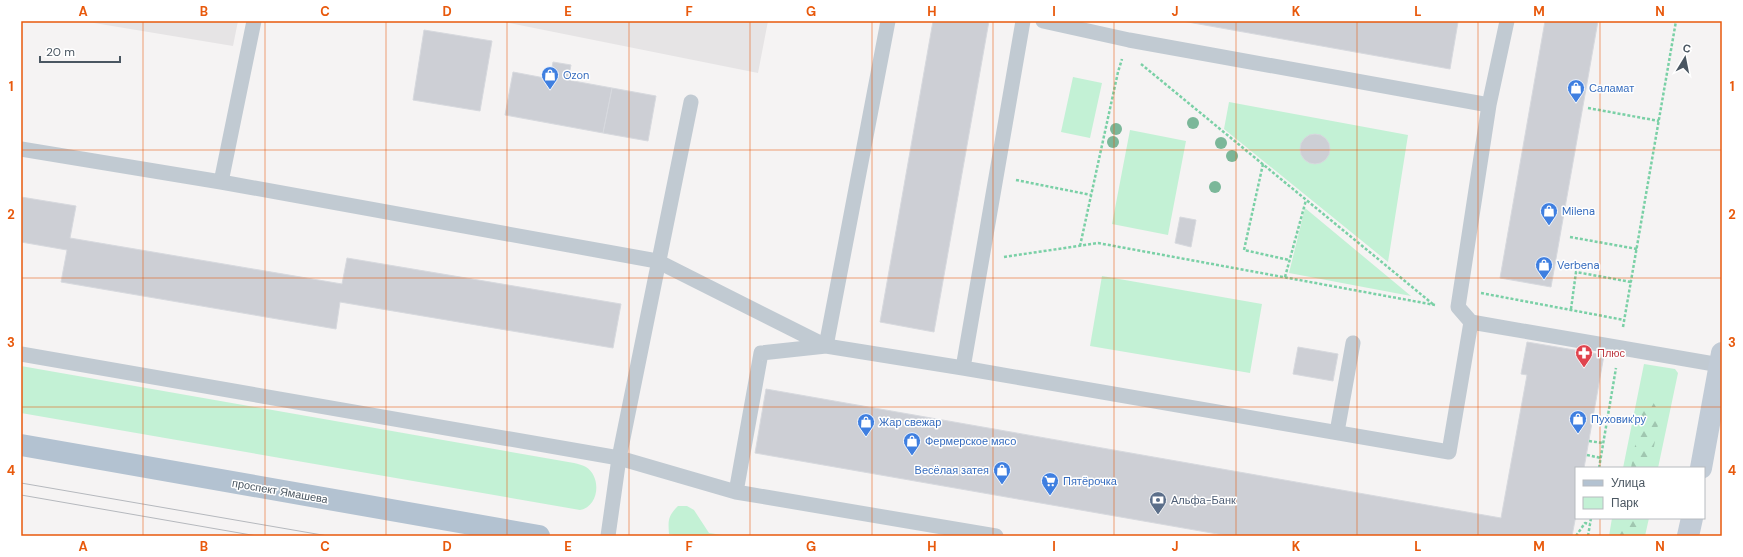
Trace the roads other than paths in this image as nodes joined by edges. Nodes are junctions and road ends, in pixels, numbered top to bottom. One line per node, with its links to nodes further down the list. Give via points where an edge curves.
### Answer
1 (254, 21): 9 (lane)
2 (888, 21): 13 (lane)
3 (1023, 21): 16 (lane)
4 (1043, 21): 7 (lane, via 1129,40)
5 (1507, 21): 7 (lane)
6 (691, 102): 10 (lane)
7 (1489, 105): 11 (lane, via 1458,307)
8 (21, 149): 9 (lane)
9 (221, 182): 10 (lane)
10 (657, 261): 13 (lane); 19 (lane)
11 (1472, 322): 15 (lane, via 1619,347); 17 (lane, via 1449,452)
12 (1353, 343): 17 (lane)
13 (826, 346): 16 (lane); 21 (lane, via 761,353)
14 (21, 354): 19 (lane)
15 (1721, 359): 20 (street)
16 (963, 368): 17 (lane)
17 (1337, 432)
18 (21, 445): 23 (main road, проспект Ямашева)
19 (619, 458): 21 (lane); 24 (lane)
20 (1701, 467)
21 (736, 492): 25 (lane)
22 (1692, 519): 26 (street)
23 (539, 536)
24 (608, 536)
25 (996, 536)
26 (1688, 536)

